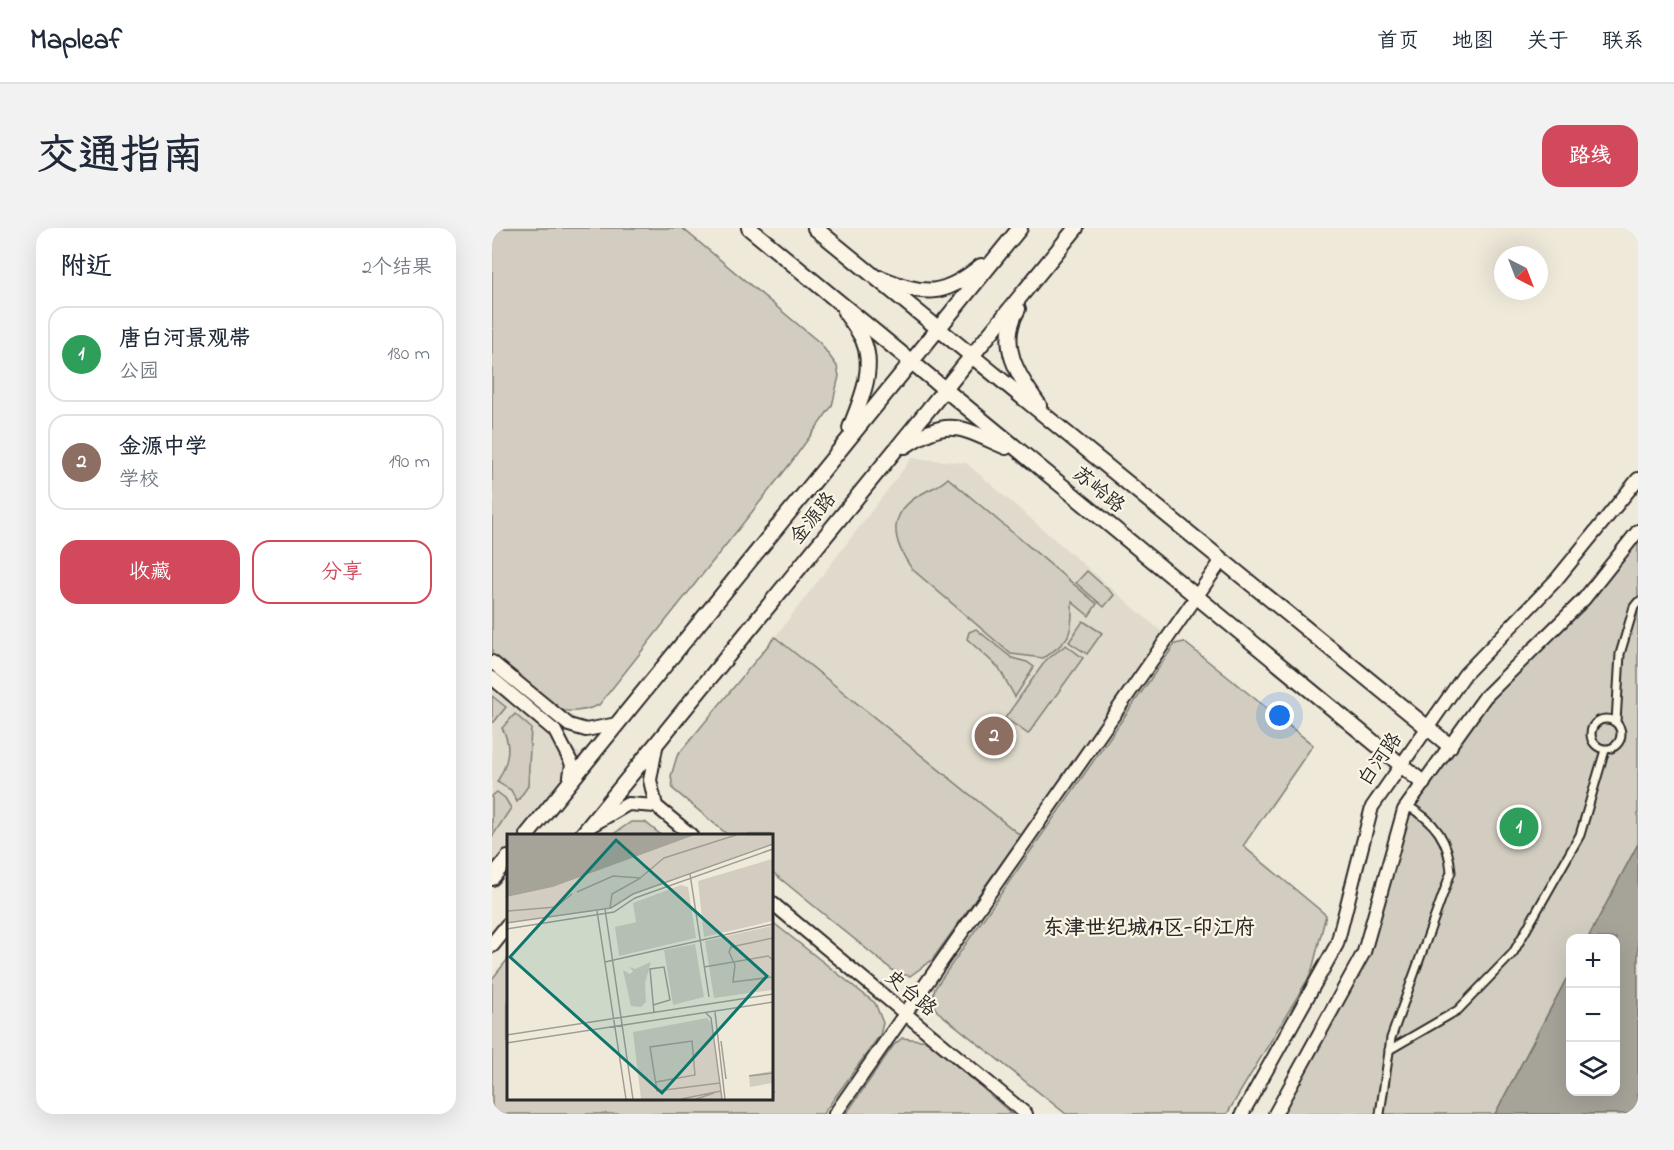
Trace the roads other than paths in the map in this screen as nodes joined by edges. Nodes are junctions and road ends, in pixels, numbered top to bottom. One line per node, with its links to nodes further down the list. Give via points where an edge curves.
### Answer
1 (749, 228): 8 (main road, 苏岭路)
2 (814, 228): 7 (main road, 苏岭路)
3 (1020, 228): 5 (main road, 金源路)
4 (1076, 228): 6 (main road, 金源路)
5 (1007, 244): 7 (main road, via 961,282 937,292 912,290); 9 (main road, 金源路)
6 (1041, 271): 10 (main road, 金源路); 13 (main road, via 1010,322 1008,339 1012,361 1022,382)
7 (868, 273): 9 (main road, 苏岭路)
8 (837, 300): 11 (main road, 苏岭路); 14 (main road, via 864,342 867,367 865,389)
9 (937, 328): 10 (main road, 苏岭路); 11 (main road, 金源路)
10 (972, 356): 12 (main road, 金源路); 13 (main road, 苏岭路)
11 (910, 361): 12 (main road, 苏岭路); 14 (main road, 金源路)
12 (945, 391): 15 (main road, 苏岭路); 16 (main road, 金源路)
13 (1049, 419): 21 (main road, 苏岭路)
14 (844, 442): 27 (main road, 金源路)
15 (1021, 454): 16 (main road, via 958,427 939,427 924,433); 22 (main road, 苏岭路)
16 (885, 463): 29 (main road, 金源路)
17 (1638, 479): 28 (street, 白河路, via 1556,580 1465,674)
18 (1638, 531): 20 (street)
19 (1638, 544): 20 (street)
20 (1622, 551): 30 (street, via 1584,599 1485,697)
21 (1222, 560): 22 (street); 28 (main road, 苏岭路)
22 (1196, 596): 32 (main road, 苏岭路); 45 (street)
23 (1638, 602): 26 (street, via 1620,654)
24 (492, 662): 27 (street, via 569,725 586,730)
25 (492, 678): 33 (street, via 555,731 572,764)
26 (1616, 722): 31 (street, via 1621,740 1615,748); 31 (street, via 1606,719 1593,726 1592,742)
27 (617, 724): 33 (main road, 金源路)
28 (1427, 728): 30 (main road, 苏岭路); 32 (street, 白河路)
29 (657, 742): 35 (street, via 650,780); 37 (main road, 金源路)
30 (1450, 746): 34 (street)
31 (1605, 750): 46 (street, via 1580,835 1513,953 1458,1010)
32 (1401, 765): 34 (main road, 苏岭路); 49 (street, 白河路, via 1372,807 1337,944)
33 (569, 783): 38 (main road, 金源路)
34 (1423, 783): 36 (street)
35 (656, 806): 37 (street, via 628,804); 39 (street)
36 (1407, 806): 46 (street, via 1427,816 1447,845 1451,872); 50 (street, via 1364,952)
37 (585, 831)
38 (528, 834)
39 (690, 834)
40 (507, 859): 41 (main road)
41 (492, 878)
42 (772, 903): 45 (street, 史台路)
43 (507, 926): 44 (main road)
44 (492, 945)
45 (905, 1015): 47 (street); 48 (street, 史台路)
46 (1389, 1050): 51 (street)
47 (835, 1114)
48 (1026, 1114)
49 (1242, 1114)
50 (1275, 1114)
51 (1380, 1114)

